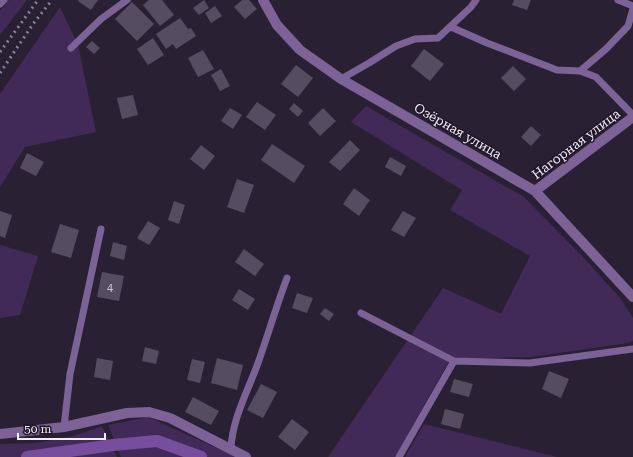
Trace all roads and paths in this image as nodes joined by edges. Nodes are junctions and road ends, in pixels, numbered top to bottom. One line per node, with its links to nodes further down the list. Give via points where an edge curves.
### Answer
1 (4, 0): 6 (lane)
2 (127, 0): 9 (lane)
3 (476, 0): 8 (lane)
4 (618, 0): 7 (lane)
5 (264, 1): 11 (street, Озёрная улица, via 277,25 300,50)
6 (0, 4)
7 (633, 8): 10 (lane, via 628,26)
8 (451, 27): 10 (lane, via 557,70); 11 (lane, via 438,38 415,40 396,46)
9 (71, 48)
10 (580, 71): 12 (lane, via 596,77)
11 (341, 79): 13 (street, Озёрная улица)
12 (633, 116): 13 (street, Нагорная улица)
13 (535, 191): 16 (street, Озёрная улица)
14 (102, 228): 20 (lane, via 70,374)
15 (286, 278): 22 (lane, via 236,420 232,434)
16 (633, 297)
17 (361, 313): 19 (lane)
18 (633, 349): 19 (lane, via 530,364)
19 (454, 362): 24 (lane)
20 (64, 427): 21 (street); 22 (street, via 127,413 149,412 170,418)
21 (0, 434)
22 (232, 449): 23 (street)
23 (246, 457)
24 (399, 457)

